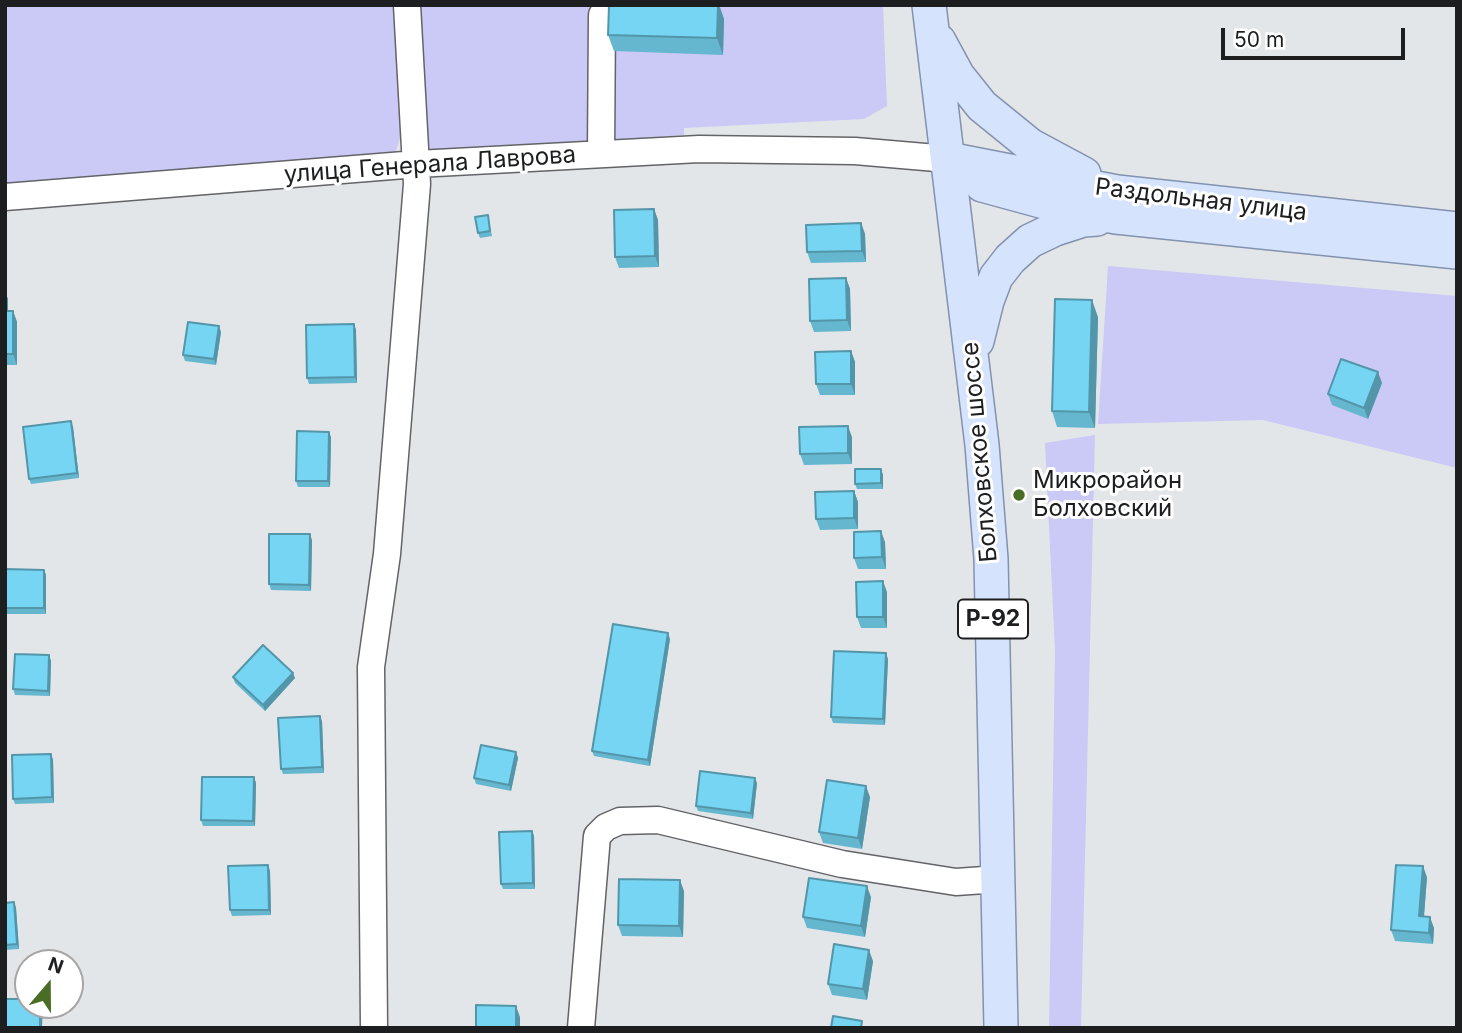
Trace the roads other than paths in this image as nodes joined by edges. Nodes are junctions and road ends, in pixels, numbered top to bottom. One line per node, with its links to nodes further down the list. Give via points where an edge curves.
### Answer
1 (407, 5): 5 (street)
2 (934, 12): 6 (main road, Болховское шоссе / Р-92); 8 (main road, via 958,76 982,106)
3 (602, 15): 4 (street)
4 (601, 154): 5 (street, улица Генерала Лаврова); 6 (street, улица Генерала Лаврова, via 699,149 856,151)
5 (417, 164): 7 (street, улица Генерала Лаврова); 13 (street, via 387,554 371,667)
6 (949, 167): 8 (main road, Раздольная улица); 11 (main road, Болховское шоссе / Р-92)
7 (5, 197)
8 (1116, 205): 9 (main road, Раздольная улица); 10 (main road, Раздольная улица); 11 (main road, via 1030,241 1010,259 986,301)
9 (1457, 229)
10 (1457, 252)
11 (973, 360): 12 (main road, Болховское шоссе / Р-92, via 991,559)
12 (999, 879): 14 (street, via 956,882 842,864 658,820 620,821 597,836); 15 (main road, Болховское шоссе / Р-92)
13 (374, 1028)
14 (581, 1028)
15 (1001, 1028)

